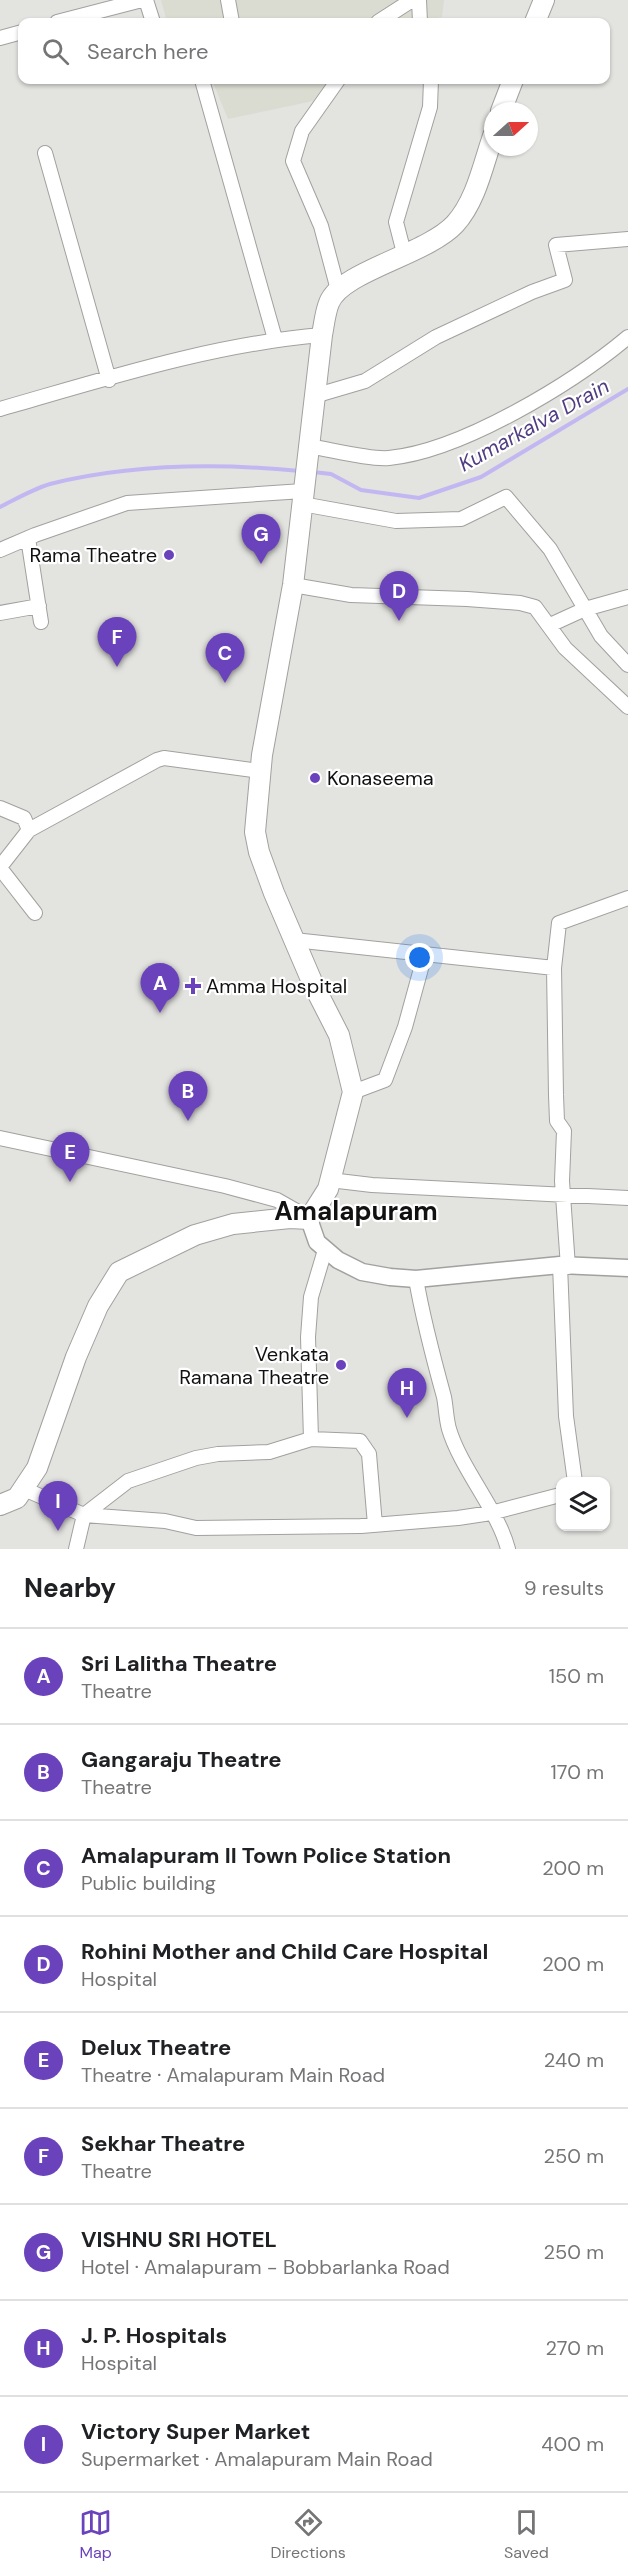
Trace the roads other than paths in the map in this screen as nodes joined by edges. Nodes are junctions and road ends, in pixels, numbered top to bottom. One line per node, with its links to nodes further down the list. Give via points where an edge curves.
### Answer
1 (142, 0): 7 (street)
2 (147, 0): 8 (street)
3 (228, 0): 9 (street)
4 (412, 0): 10 (street)
5 (419, 0): 11 (street)
6 (544, 0): 12 (highway)
7 (72, 18)
8 (152, 18)
9 (231, 18)
10 (384, 18)
11 (420, 18)
12 (537, 18)
13 (18, 33): 14 (street)
14 (0, 38)
15 (203, 84): 27 (street)
16 (335, 84): 24 (street, via 302,131 293,161 321,226)
17 (431, 84): 23 (street, via 430,106 396,222)
18 (511, 84): 19 (highway)
19 (504, 102)
20 (45, 153): 28 (street)
21 (486, 156): 23 (highway, via 467,210 429,244)
22 (628, 238): 29 (street, via 556,244 565,280 436,336 364,381)
23 (405, 257): 24 (highway, via 352,279)
24 (338, 290): 25 (highway, via 329,303)
25 (322, 335): 27 (street); 29 (highway)
26 (628, 337): 31 (street, via 601,360 538,399 457,441 388,459)
27 (275, 339): 28 (street)
28 (109, 380): 30 (street)
29 (314, 396): 31 (highway)
30 (0, 410)
31 (308, 446): 32 (highway)
32 (304, 484): 33 (street, via 127,503); 35 (highway); 38 (street, via 396,521 461,519 506,497 550,549)
33 (28, 538): 34 (street); 37 (street)
34 (0, 550)
35 (293, 585): 41 (street, via 351,595 520,603 536,607); 44 (highway)
36 (628, 597): 38 (street)
37 (39, 606): 39 (street); 40 (street)
38 (585, 609): 41 (street); 42 (street, via 601,636)
39 (0, 613)
40 (41, 622)
41 (550, 625): 43 (street, via 565,648)
42 (628, 665)
43 (628, 707)
44 (260, 771): 46 (street, via 164,758); 50 (highway, via 255,832 259,852)
45 (0, 807): 46 (street, via 24,818)
46 (29, 830): 47 (street)
47 (0, 867): 49 (street)
48 (628, 898): 52 (street, via 558,923)
49 (35, 913)
50 (294, 940): 51 (street); 53 (highway, via 339,1035)
51 (425, 954): 52 (street); 53 (street, via 405,1028 385,1080)
52 (554, 968): 56 (street, via 557,1121 564,1131)
53 (352, 1092): 55 (highway)
54 (0, 1138): 58 (street, via 225,1186 277,1200)
55 (330, 1180): 56 (street); 58 (highway)
56 (563, 1194): 57 (street); 60 (street)
57 (628, 1198)
58 (309, 1219): 59 (main road, via 317,1242); 65 (highway, via 233,1224 155,1253 119,1272 98,1306 37,1468)
59 (325, 1250): 62 (main road, via 362,1272); 63 (street, via 311,1298 308,1337)
60 (564, 1266): 61 (main road); 62 (main road); 64 (street, via 566,1416)
61 (628, 1268)
62 (416, 1279): 68 (street, via 449,1429)
63 (311, 1439): 69 (street, via 269,1452 196,1458 128,1481); 70 (street, via 360,1441 369,1454)
64 (574, 1477)
65 (24, 1489): 67 (highway, via 17,1498); 69 (street)
66 (556, 1496): 68 (street)
67 (0, 1505)
68 (491, 1513): 70 (street); 72 (street, via 501,1526)
69 (84, 1515): 70 (street, via 165,1521 196,1528); 71 (street)
70 (375, 1525)
71 (76, 1549)
72 (508, 1549)

